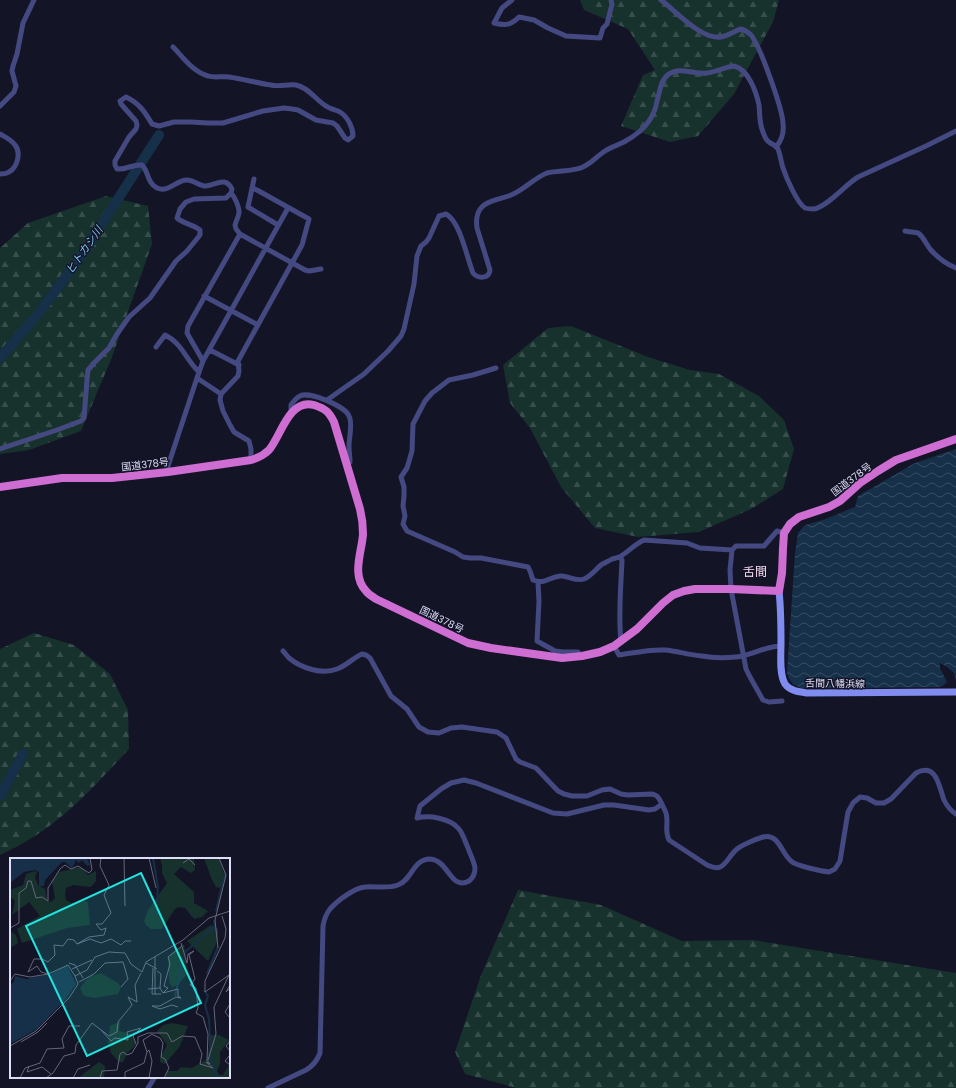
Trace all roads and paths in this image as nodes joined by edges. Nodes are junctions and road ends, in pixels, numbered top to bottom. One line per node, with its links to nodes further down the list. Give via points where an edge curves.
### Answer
1 (34, 0): 6 (street, via 23,22 13,66 16,86 14,92)
2 (512, 0): 3 (street, via 502,8 494,23 504,26 514,22 519,16 534,20 566,36 600,38 607,24)
3 (611, 0)
4 (661, 0): 9 (street, via 688,23 708,35 727,36 741,29 752,36 783,118 782,138)
5 (173, 47): 13 (street, via 191,66 207,76 240,78 273,86 296,85 303,88 326,106 341,112 353,131 353,136 348,140 333,123 316,120 298,110 284,108 263,111 223,123 174,122 159,126 152,124 142,108 133,100 126,97 120,101 137,125 115,161 118,169 142,165 151,183 157,188 164,189 187,180 203,186 225,182 230,185)
6 (0, 106)
7 (956, 130): 9 (street, via 852,180 833,198 815,209 805,208 798,198 789,183)
8 (0, 134): 10 (street, via 15,143 19,151 14,168 6,174)
9 (776, 147): 33 (street, via 768,142 762,132 755,91 746,74 738,66 708,73 679,71 669,74 662,83 649,122 632,137 604,151 584,167 545,174 516,193 489,202 481,208 476,222 490,270 487,276 475,276 453,219 446,214 439,216 429,238 416,256 414,284 401,336 364,374)
10 (0, 174)
11 (254, 179): 12 (street)
12 (252, 188): 14 (street); 15 (street, via 248,207)
13 (231, 193): 17 (street, via 239,213 235,225); 36 (street, via 226,198 194,199 180,208 177,218 200,230 200,235 176,261 150,298 126,321 109,348 88,370 84,418 58,430)
14 (288, 208): 15 (street); 19 (street, via 309,219 302,245)
15 (278, 225): 18 (street)
16 (905, 231): 20 (street, via 918,233 936,255)
17 (240, 234): 18 (street); 22 (street)
18 (266, 248): 19 (street); 23 (street)
19 (293, 263): 21 (street, via 304,270); 24 (street)
20 (956, 268)
21 (321, 269)
22 (204, 296): 23 (street); 27 (street, via 188,326 187,333)
23 (232, 311): 24 (street); 26 (street)
24 (258, 325): 28 (street)
25 (156, 347): 30 (street, via 165,336 173,339)
26 (210, 350): 27 (street); 28 (street)
27 (203, 361): 30 (street)
28 (238, 365): 32 (street, via 238,376)
29 (496, 368): 44 (street, via 449,380 425,401 413,424 412,451 407,468 401,477 404,487 403,524 407,531 463,557 528,567 533,580)
30 (199, 372): 31 (street)
31 (196, 378): 32 (street); 39 (street)
32 (221, 394): 37 (street, via 222,410 234,432 249,441)
33 (327, 400): 34 (street, via 307,395 300,396 291,405); 38 (street, via 349,415 350,462)
34 (291, 414): 37 (highway, 国道378号, via 268,451); 38 (highway, 国道378号, via 300,407 310,404 323,408 330,414)
35 (956, 439): 41 (highway, 国道378号, via 896,460 860,483 840,501 799,517)
36 (0, 449)
37 (250, 460): 39 (highway, 国道378号)
38 (347, 465): 50 (highway, 国道378号, via 363,523 358,573 365,591 376,599 468,643 562,658)
39 (168, 472): 40 (highway, 国道378号, via 112,478 62,478)
40 (0, 487)
41 (784, 533): 42 (street, via 777,531 764,546 736,546); 46 (highway)
42 (732, 550): 43 (street, via 644,540); 45 (street)
43 (620, 557): 44 (street, via 606,562 583,579 559,576); 47 (street, via 622,560)
44 (538, 582): 50 (street, via 537,642 555,651 578,652)
45 (731, 588): 46 (highway, 国道378号); 47 (highway, 国道378号, via 695,589 673,595); 51 (street)
46 (779, 591): 48 (main road, 舌間八幡浜線)
47 (618, 644): 50 (highway, 国道378号); 51 (street, via 619,655 663,650 703,657)
48 (781, 646): 51 (street); 52 (main road, 舌間八幡浜線, via 782,678 785,685 795,692)
49 (283, 650): 54 (street, via 289,658 300,665 327,672 338,669 362,654 366,655 391,696 407,710 419,727 428,732 439,733 462,727 497,732 506,738 516,759 536,768 564,794 586,796 610,789 628,795 656,795)
50 (582, 656)
51 (743, 656): 53 (street, via 746,669 763,700)
52 (956, 692)
53 (782, 700)
54 (662, 804): 55 (street, via 666,813 666,834 669,840 713,868 720,868 738,849 764,837 778,842 792,862 828,872 835,869 840,861 848,812 860,797 884,803 916,773 925,770 937,777 949,809); 58 (street, via 649,810 614,804 559,814 464,780 441,789 420,806 417,818 435,818 456,825 474,864 474,875 467,882 456,881 439,862 428,859 418,864 400,885 357,889 329,910 323,926 320,1053 315,1063 306,1070)
55 (956, 814)
56 (154, 1078): 57 (street)
57 (148, 1088)
58 (268, 1088)

